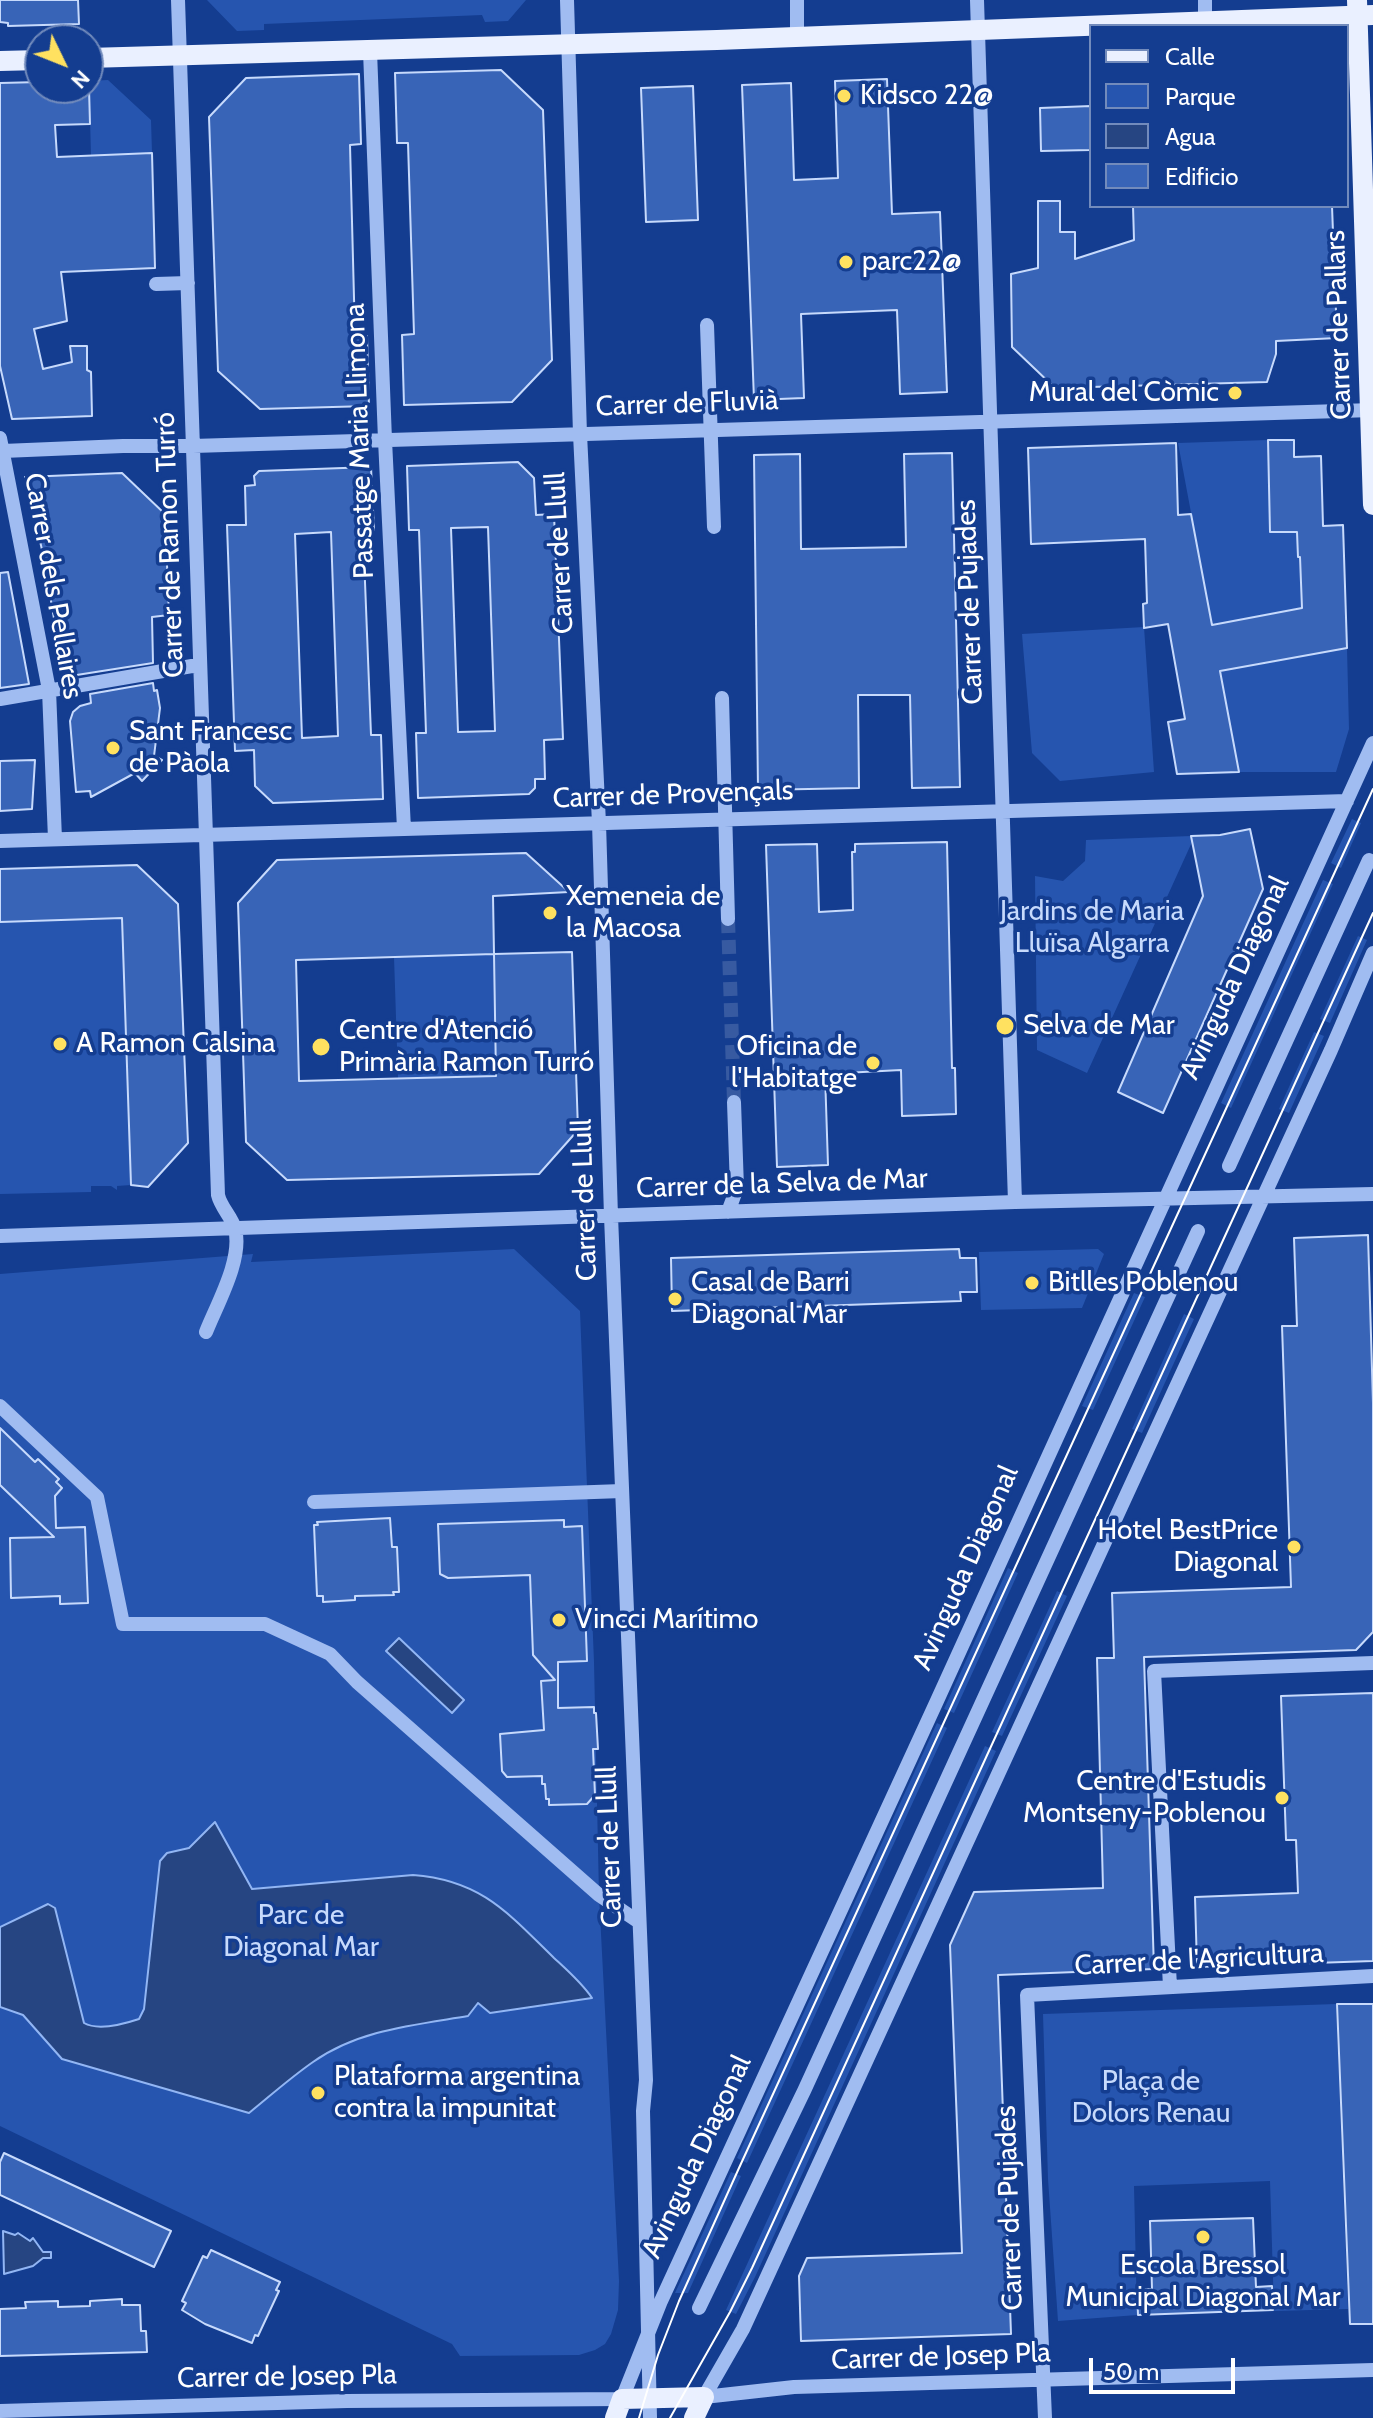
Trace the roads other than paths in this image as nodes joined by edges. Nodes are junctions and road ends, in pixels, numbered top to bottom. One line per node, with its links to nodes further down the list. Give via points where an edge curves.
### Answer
1 (178, 0): 11 (street, Carrer de Ramon Turró)
2 (567, 0): 9 (street, Carrer de Llull)
3 (797, 0): 8 (street)
4 (977, 0): 7 (street, Carrer de Pujades)
5 (1205, 10): 6 (main road); 7 (main road)
6 (1363, 10): 18 (main road, Carrer de Pallars)
7 (978, 30): 8 (main road); 19 (street, Carrer de Pujades)
8 (797, 37): 9 (main road)
9 (569, 45): 10 (main road); 21 (street, Carrer de Llull)
10 (370, 51): 11 (main road); 22 (street, Passatge Maria Llimona)
11 (180, 56): 12 (main road); 15 (street, Carrer de Ramon Turró)
12 (104, 58)
13 (24, 60): 14 (main road)
14 (0, 61)
15 (188, 283): 16 (street); 24 (street, Carrer de Ramon Turró)
16 (156, 284)
17 (707, 325): 20 (street)
18 (1371, 410): 19 (street, Carrer de Fluvià); 25 (main road, Carrer de Pallars)
19 (990, 421): 20 (street, Carrer de Fluvià); 33 (street, Carrer de Pujades)
20 (710, 430): 21 (street, Carrer de Fluvià); 26 (street)
21 (580, 434): 22 (street, Carrer de Fluvià); 35 (street, Carrer de Llull)
22 (385, 440): 24 (street, Carrer de Fluvià); 36 (street, Passatge Maria Llimona)
23 (2, 444): 24 (street, Carrer de Fluvià); 28 (street, Carrer dels Pellaires)
24 (193, 446): 27 (street, Carrer de Ramon Turró)
25 (1373, 505)
26 (714, 527)
27 (200, 667): 28 (street); 37 (street, Carrer de Ramon Turró)
28 (43, 691): 30 (street); 38 (street, Carrer dels Pellaires)
29 (722, 698): 34 (street)
30 (0, 699)
31 (1373, 743): 32 (street, Avinguda Diagonal)
32 (1347, 801): 33 (street, Carrer de Provençals); 46 (street, Avinguda Diagonal)
33 (1003, 811): 34 (street, Carrer de Provençals); 48 (street, Carrer de Pujades)
34 (725, 820): 35 (street, Carrer de Provençals); 41 (street)
35 (599, 823): 36 (street, Carrer de Provençals); 50 (street, Carrer de Llull)
36 (404, 829): 37 (street, Carrer de Provençals)
37 (206, 835): 38 (street, Carrer de Provençals); 51 (street, Carrer de Ramon Turró, via 218,1195)
38 (55, 839): 39 (street, Carrer de Provençals)
39 (0, 841)
40 (1369, 860): 44 (street)
41 (728, 919)
42 (1373, 953): 47 (street)
43 (734, 1102): 49 (street, via 737,1188)
44 (1229, 1166)
45 (1373, 1194): 47 (street, Carrer de la Selva de Mar)
46 (1165, 1198): 47 (street, Carrer de la Selva de Mar); 48 (street, Carrer de la Selva de Mar); 64 (street, Avinguda Diagonal)
47 (1262, 1198): 67 (street, via 750,2315)
48 (1015, 1202): 49 (street, Carrer de la Selva de Mar)
49 (728, 1212): 50 (street, Carrer de la Selva de Mar)
50 (611, 1216): 51 (street, Carrer de la Selva de Mar); 56 (street, Carrer de Llull)
51 (235, 1228): 53 (street, Carrer de la Selva de Mar); 54 (street, via 235,1259)
52 (1198, 1231): 63 (street, via 804,2091)
53 (0, 1236)
54 (206, 1332)
55 (0, 1406): 59 (street, via 97,1497 123,1624 265,1624 330,1654 599,1895)
56 (622, 1491): 57 (street); 59 (street, Carrer de Llull)
57 (314, 1502)
58 (1373, 1663): 61 (street, via 1154,1671)
59 (639, 1922): 64 (street, Carrer de Llull)
60 (1373, 1976): 61 (street, Carrer de l'Agricultura)
61 (1170, 1987): 62 (street, Carrer de l'Agricultura)
62 (1027, 1995): 66 (street, Carrer de Pujades)
63 (699, 2308)
64 (649, 2333): 68 (street, Avinguda Diagonal); 69 (street, Carrer de Llull)
65 (1373, 2370): 66 (street, Carrer de Josep Pla)
66 (1043, 2379): 67 (street, Carrer de Josep Pla, via 794,2387); 72 (street, Carrer de Pujades)
67 (704, 2397): 69 (main road); 71 (main road)
68 (618, 2408): 69 (main road); 70 (street, Carrer de Josep Pla, via 347,2401)
69 (650, 2408)
70 (0, 2411)
71 (694, 2418)
72 (1045, 2418)

